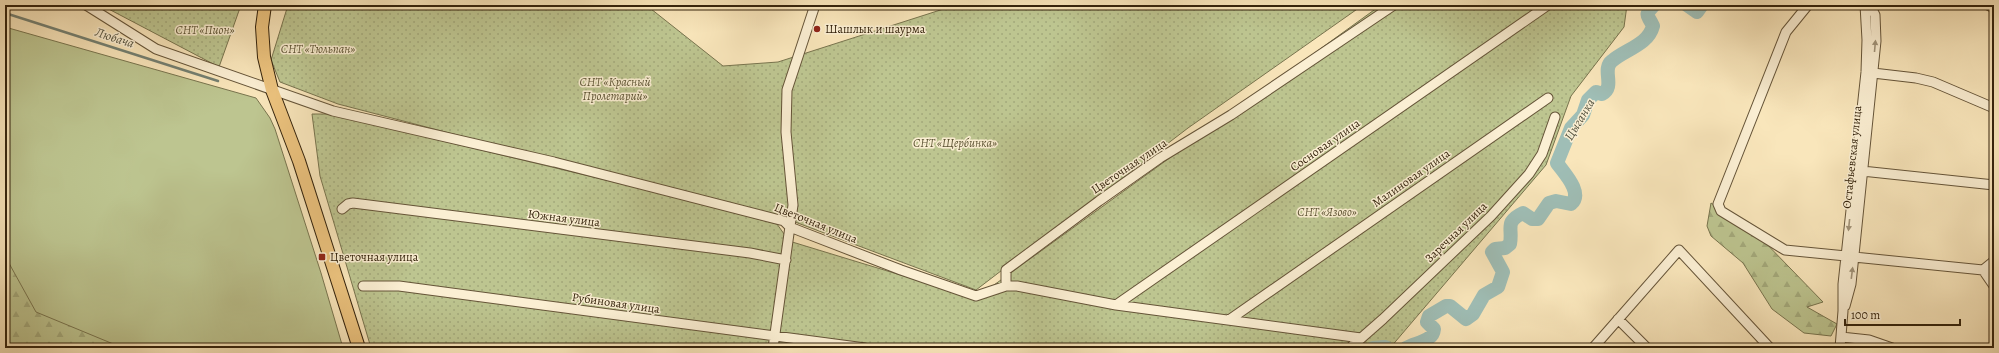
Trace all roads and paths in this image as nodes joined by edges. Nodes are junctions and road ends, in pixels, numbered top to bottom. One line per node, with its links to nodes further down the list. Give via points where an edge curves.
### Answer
1 (86, 5): 12 (street, Цветочная улица, via 156,49)
2 (265, 5): 12 (main road, via 262,27 264,57)
3 (815, 5): 19 (street, via 787,90 786,132 793,205)
4 (1394, 5): 25 (street, Цветочная улица, via 1231,115 1160,158 1099,201 1006,270)
5 (1548, 5): 27 (street, Сосновая улица)
6 (1808, 5): 20 (street, via 1786,32 1718,204 1721,211 1785,250)
7 (1865, 5): 20 (street, Остафьевская улица, one-way to 20, via 1866,72)
8 (1870, 5): 11 (street, Остафьевская улица, one-way to 8, via 1876,27 1875,15)
9 (1988, 5): 10 (street)
10 (1994, 8)
11 (1873, 73): 14 (street, via 1932,82); 16 (street, Остафьевская улица)
12 (272, 90): 19 (street, Цветочная улица, via 333,111 554,162 784,221); 33 (main road, via 299,161)
13 (1548, 98): 29 (street, Малиновая улица)
14 (1994, 108)
15 (1555, 116): 32 (street, Заречная улица, via 1542,154 1529,174 1492,216)
16 (1862, 171): 17 (street); 20 (street, Остафьевская улица)
17 (1994, 185)
18 (342, 210): 21 (street, Южная улица, via 353,203 750,253)
19 (790, 227): 21 (street); 25 (street, Цветочная улица, via 976,296)
20 (1850, 256): 23 (street); 31 (street, Остафьевская улица, via 1842,296)
21 (786, 260): 30 (street)
22 (1994, 261): 23 (street)
23 (1983, 270): 26 (street)
24 (364, 286): 30 (street, Рубиновая улица, via 399,286)
25 (1006, 286): 27 (street, via 1018,286)
26 (1994, 286)
27 (1116, 305): 29 (street)
28 (1618, 319): 37 (street); 38 (street); 39 (street, via 1679,250)
29 (1229, 320): 32 (street)
30 (775, 337): 34 (street); 35 (street, Рубиновая улица)
31 (1841, 337): 40 (street, Остафьевская улица); 41 (street, via 1869,340)
32 (1361, 338): 36 (street, Заречная улица)
33 (359, 348)
34 (773, 348)
35 (865, 348)
36 (1350, 348)
37 (1593, 348)
38 (1647, 348)
39 (1770, 348)
40 (1840, 348)
41 (1892, 348)

